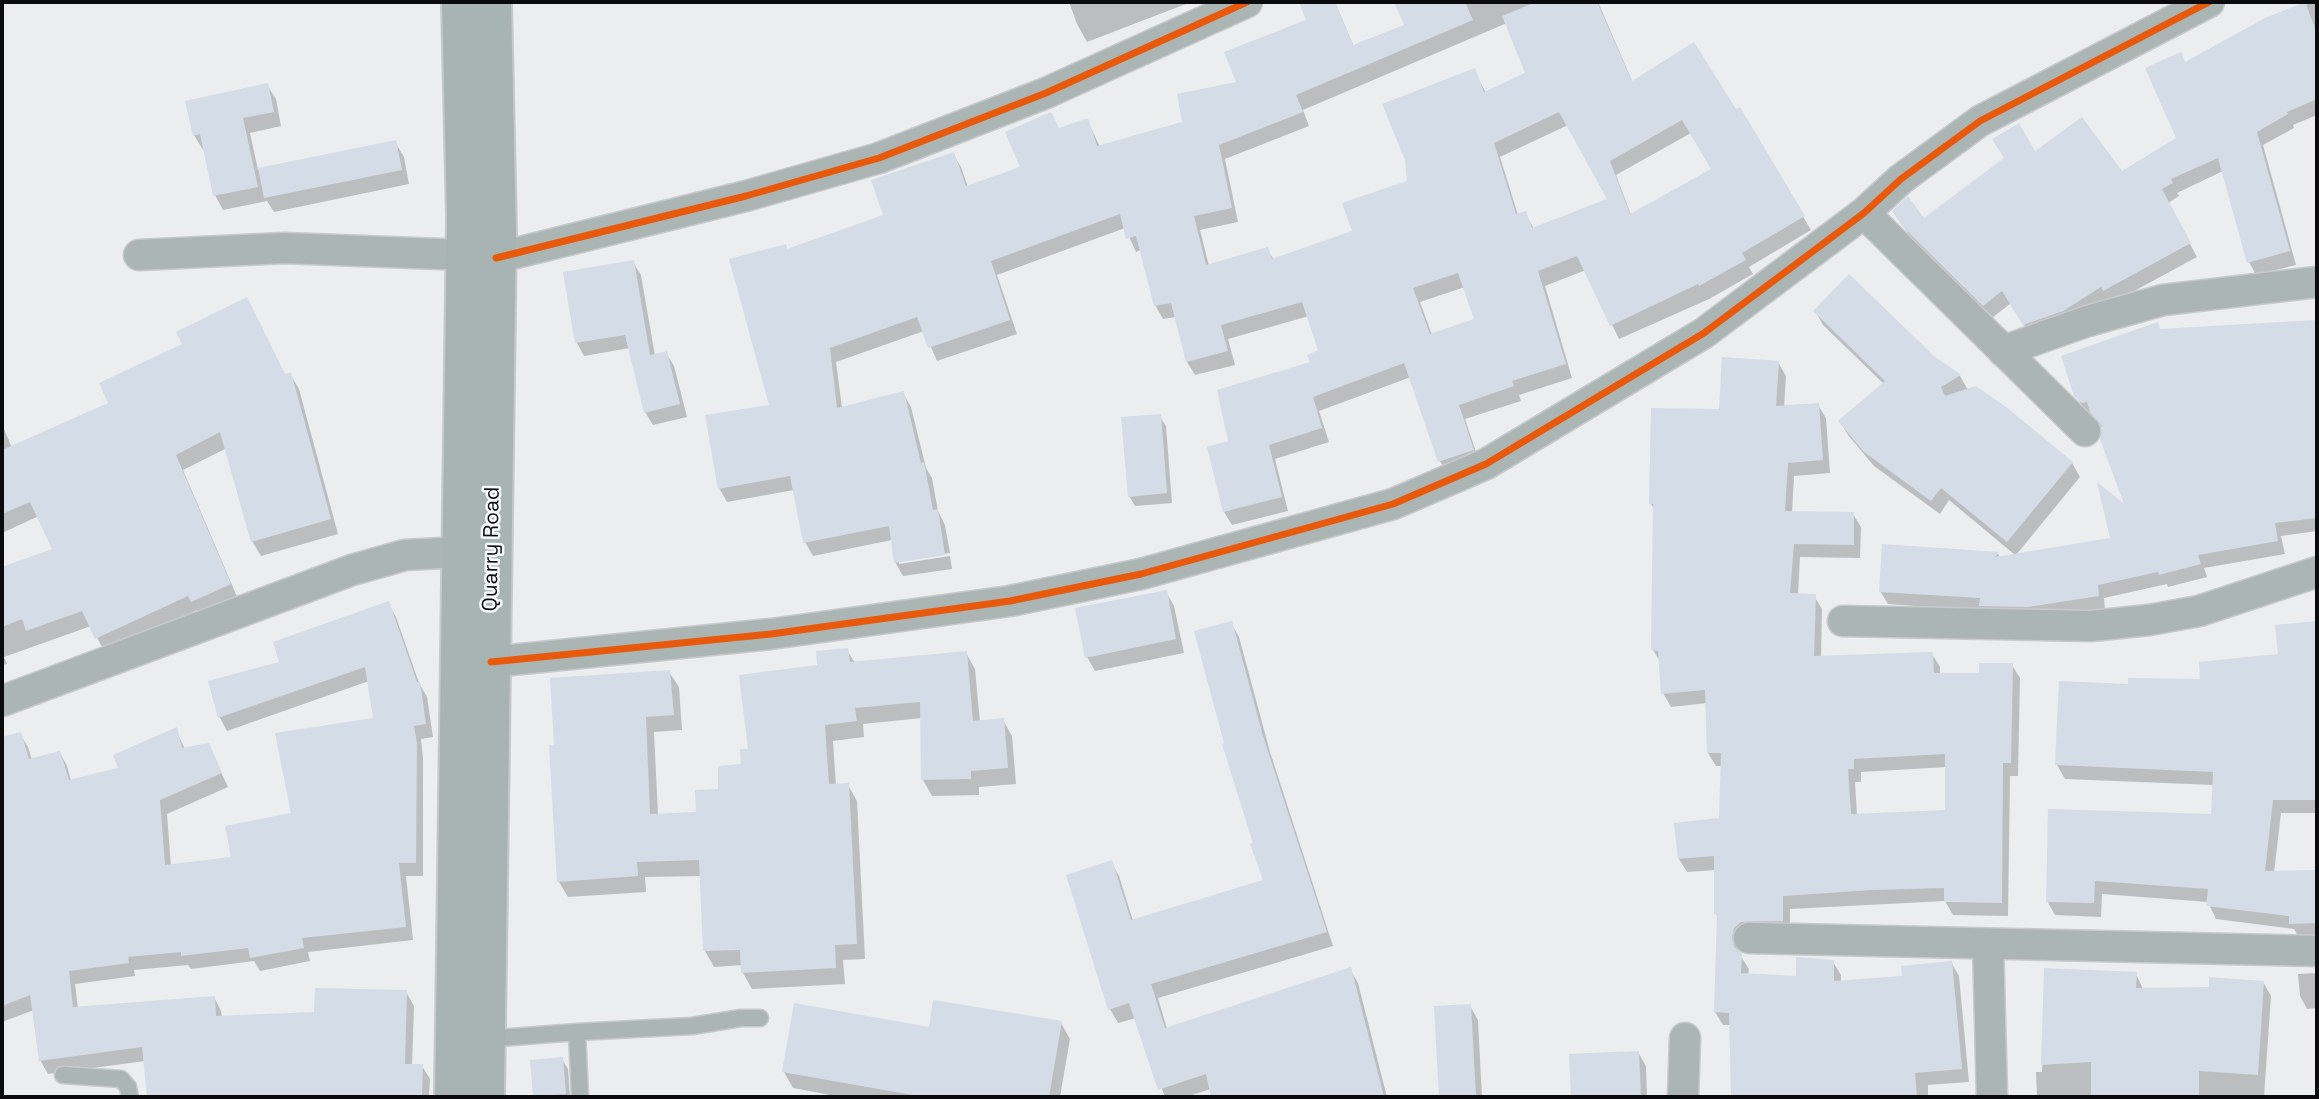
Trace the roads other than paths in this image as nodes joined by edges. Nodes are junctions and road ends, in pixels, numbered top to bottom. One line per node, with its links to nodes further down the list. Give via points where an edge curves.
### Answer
1 (461, 2): 7 (main road, Quarry Road)
2 (492, 2): 7 (main road, Quarry Road)
3 (1247, 2): 7 (street, via 1046,93 878,158 746,196)
4 (2209, 2): 5 (street, via 1980,121 1901,179)
5 (1864, 213): 9 (street); 14 (street, via 1704,333 1486,464 1392,504 1141,575 1010,601 812,629)
6 (139, 255): 7 (street, via 285,248)
7 (481, 257): 11 (main road, Quarry Road); 14 (main road, Quarry Road)
8 (2317, 282): 9 (street, via 2163,300)
9 (2003, 351): 10 (street)
10 (2085, 431)
11 (461, 552): 15 (street, via 405,555 352,570); 25 (main road, Quarry Road)
12 (2317, 572): 13 (street, via 2199,611 2138,622 2091,626)
13 (1843, 621)
14 (491, 662): 22 (main road, Quarry Road)
15 (2, 701)
16 (1749, 939): 17 (street)
17 (1988, 944): 18 (street); 29 (street)
18 (2317, 951)
19 (760, 1018): 20 (lane)
20 (577, 1032): 22 (lane); 27 (lane)
21 (1685, 1038): 28 (street)
22 (486, 1039): 26 (main road, Quarry Road)
23 (63, 1075): 24 (lane, via 121,1079)
24 (130, 1097)
25 (454, 1097)
26 (485, 1097)
27 (580, 1097)
28 (1683, 1097)
29 (1992, 1097)

